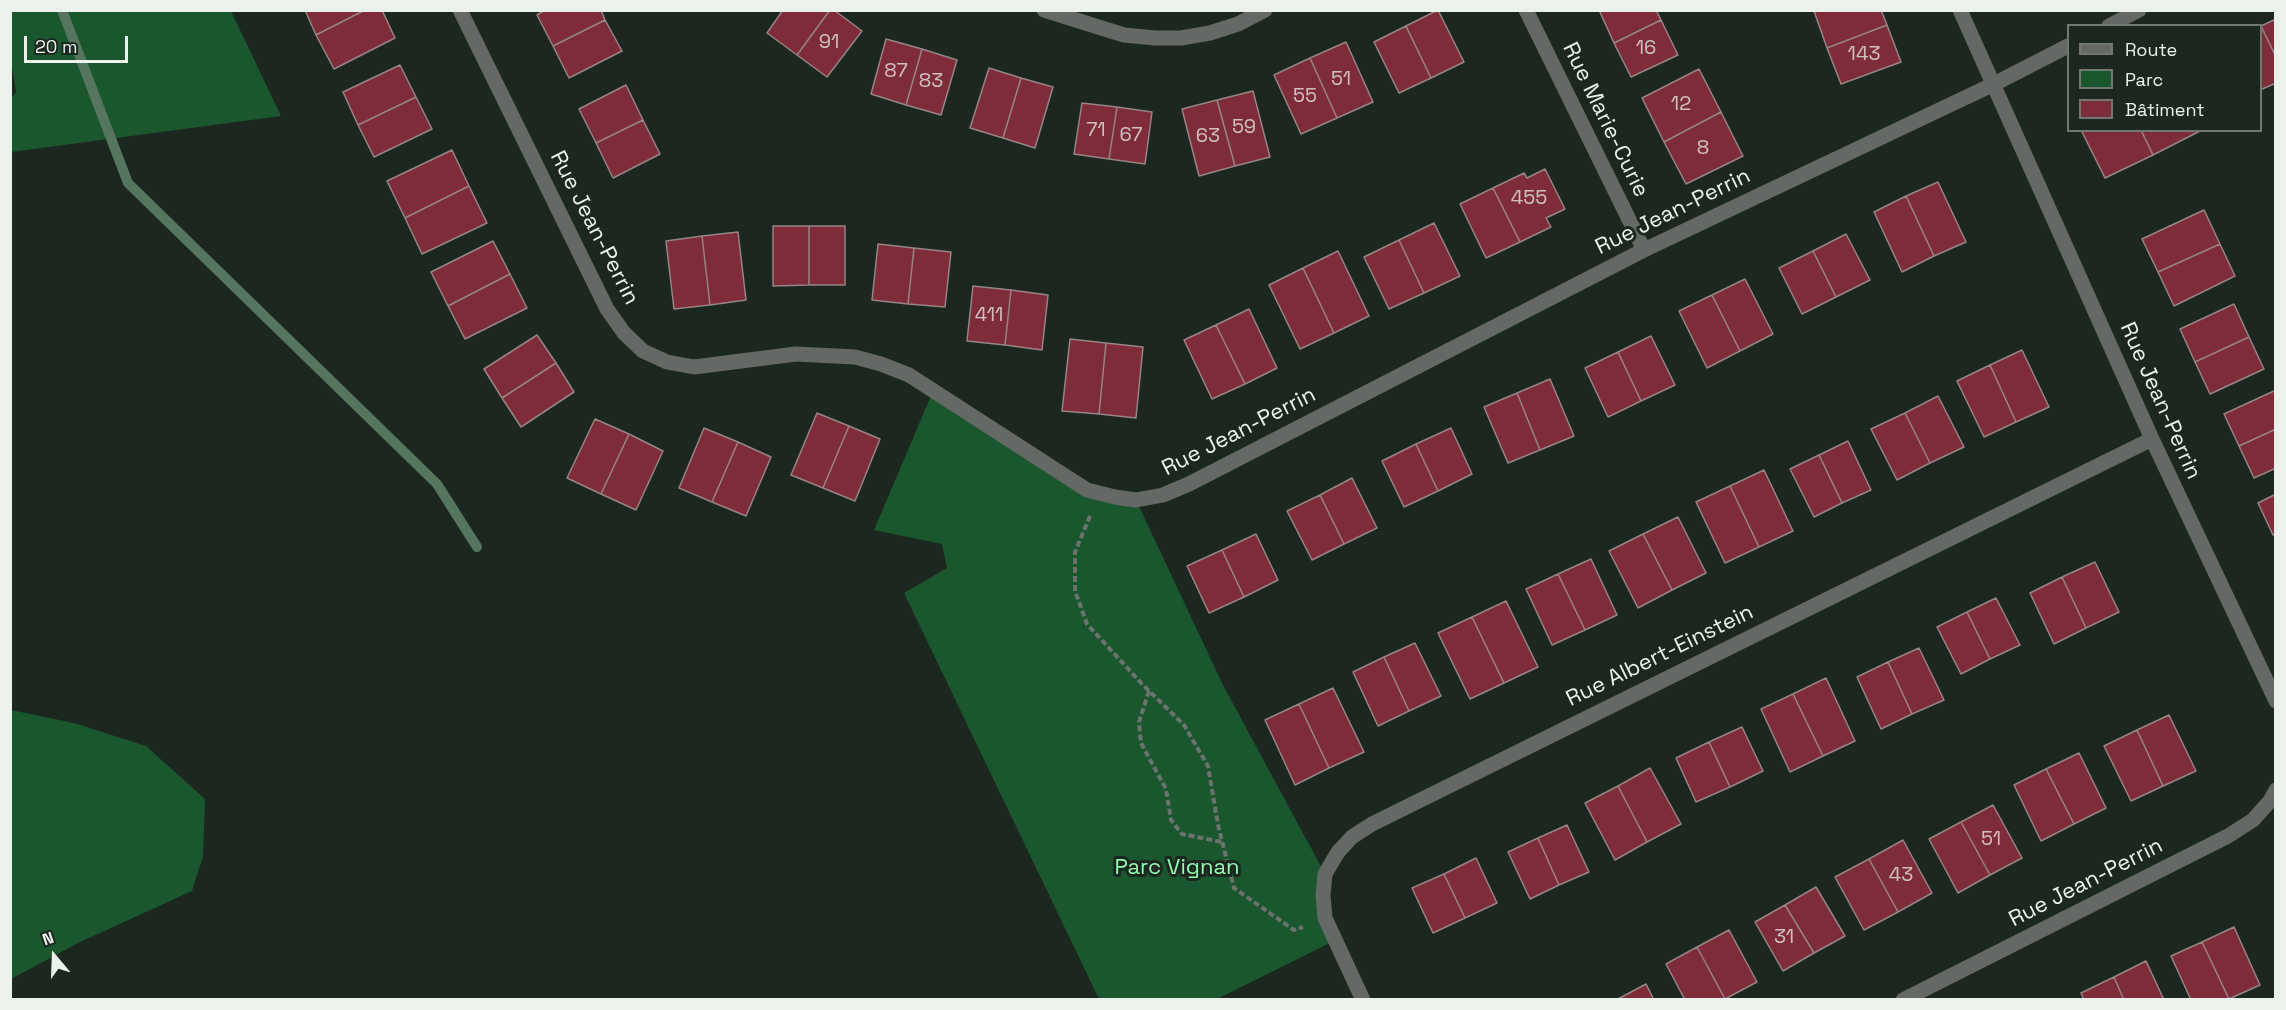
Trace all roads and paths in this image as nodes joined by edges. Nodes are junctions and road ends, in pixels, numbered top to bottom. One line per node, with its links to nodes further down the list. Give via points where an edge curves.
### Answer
1 (460, 10): 12 (street, Rue Jean-Perrin, via 607,309 643,351 667,362 694,367 796,354 855,357 880,363 909,375 1087,490)
2 (1044, 10): 3 (street, via 1124,35 1155,38 1210,33)
3 (1265, 10)
4 (1526, 10): 10 (street, Rue Marie-Curie)
5 (1960, 10): 9 (street, Rue Jean-Perrin)
6 (2139, 10): 7 (street)
7 (2113, 24)
8 (2067, 47): 9 (street, Rue Jean-Perrin)
9 (1994, 84): 10 (street, Rue Jean-Perrin); 11 (street, Rue Jean-Perrin)
10 (1644, 250): 12 (street, Rue Jean-Perrin, via 1189,484 1163,495 1136,500)
11 (2152, 438): 14 (street, Rue Jean-Perrin); 17 (street, Rue Albert-Einstein, via 1372,824 1345,844 1325,874)
12 (1099, 493): 13 (path, via 1075,552 1075,591 1087,624)
13 (1149, 691): 16 (path, via 1184,725 1208,766); 16 (path, via 1139,722 1141,743 1166,789 1171,820 1182,834)
14 (2276, 701)
15 (2276, 790): 19 (street, Rue Jean-Perrin, via 2253,820 2228,837)
16 (1222, 842): 17 (path, via 1234,888 1294,930)
17 (1324, 918): 18 (street, Rue Albert-Einstein)
18 (1363, 999)
19 (1903, 999)

